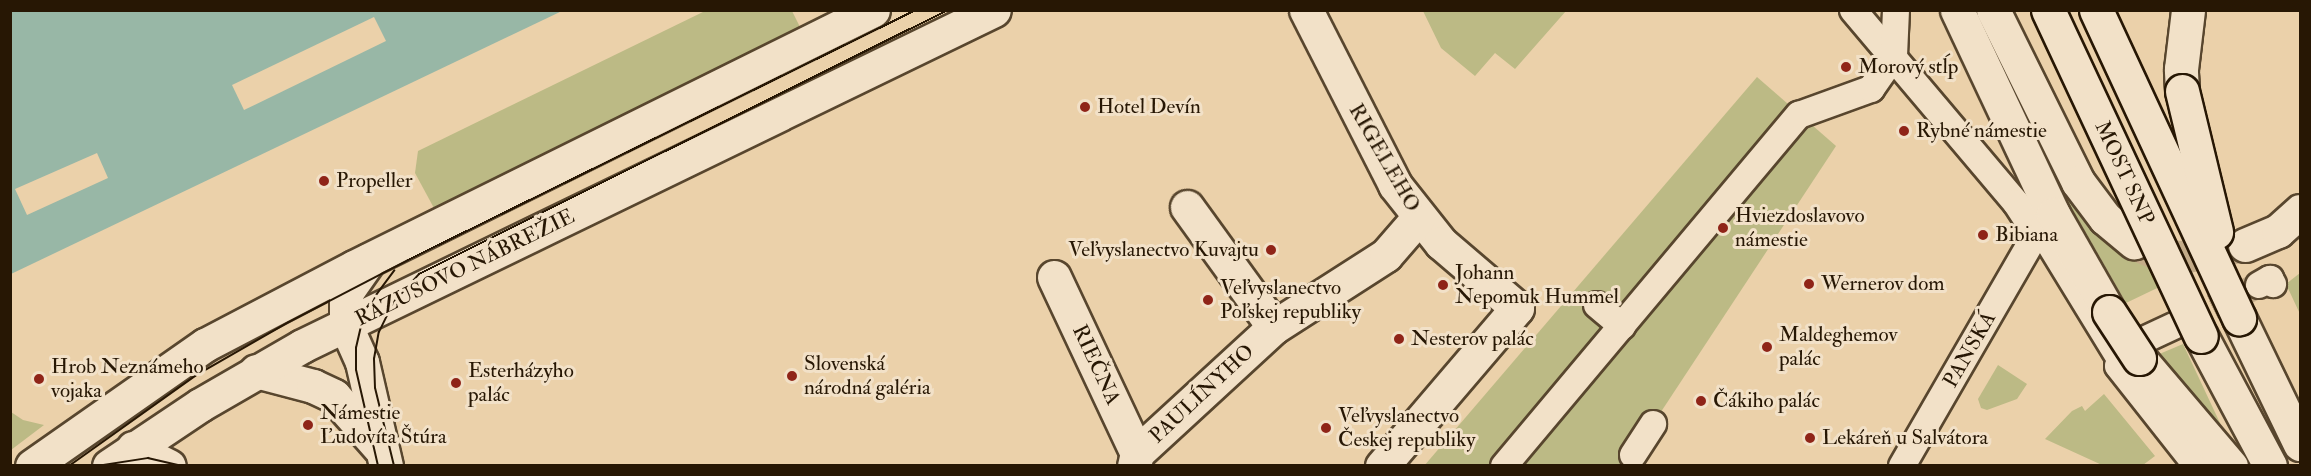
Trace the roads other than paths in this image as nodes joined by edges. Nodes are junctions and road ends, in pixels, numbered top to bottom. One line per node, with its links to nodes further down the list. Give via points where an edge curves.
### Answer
1 (873, 10): 18 (main road, RÁZUSOVO NÁBREŽIE)
2 (994, 10): 22 (main road, RÁZUSOVO NÁBREŽIE)
3 (1306, 10): 14 (main road, RIGELEHO, via 1374,149)
4 (1853, 10): 11 (street)
5 (1896, 10): 11 (street)
6 (1957, 10): 26 (main road, bridge, via 2053,214 2109,312)
7 (1993, 10): 16 (main road, via 2042,114 2090,200)
8 (2048, 10): 25 (main road, MOST SNP, bridge)
9 (2096, 10): 21 (main road, MOST SNP, bridge)
10 (2188, 10): 21 (main road, bridge, via 2181,69 2185,113)
11 (1894, 56): 15 (street, via 2016,203); 23 (street, via 1870,89 1799,115)
12 (1187, 207): 24 (main road)
13 (2301, 211): 17 (main road, via 2278,231)
14 (1418, 218): 24 (main road, PAULÍNYHO, via 1386,255); 36 (main road, RIGELEHO, via 1441,243 1517,308)
15 (2036, 234): 38 (street, PANSKÁ); 39 (street, via 2041,230 2122,364 2118,366)
16 (2134, 242)
17 (2246, 245)
18 (369, 260): 22 (main road, RÁZUSOVO NÁBREŽIE, via 346,293); 34 (main road, via 205,345)
19 (1054, 277): 33 (main road, RIEČNA)
20 (1597, 305): 23 (street)
21 (2239, 318): 29 (main road)
22 (346, 326): 27 (main road); 32 (main road, via 362,362)
23 (1622, 326): 37 (street)
24 (1274, 327): 33 (main road, PAULÍNYHO)
25 (2187, 331): 26 (street); 41 (main road, MOST SNP)
26 (2143, 348): 40 (main road)
27 (256, 371): 31 (main road); 32 (main road, via 314,386 334,396)
28 (1653, 424): 30 (street)
29 (2301, 444)
30 (1633, 455)
31 (121, 457): 35 (main road)
32 (384, 458)
33 (1136, 459)
34 (32, 465)
35 (169, 465)
36 (1382, 465)
37 (1504, 465)
38 (1902, 465)
39 (2197, 465)
40 (2231, 465)
41 (2270, 465)

